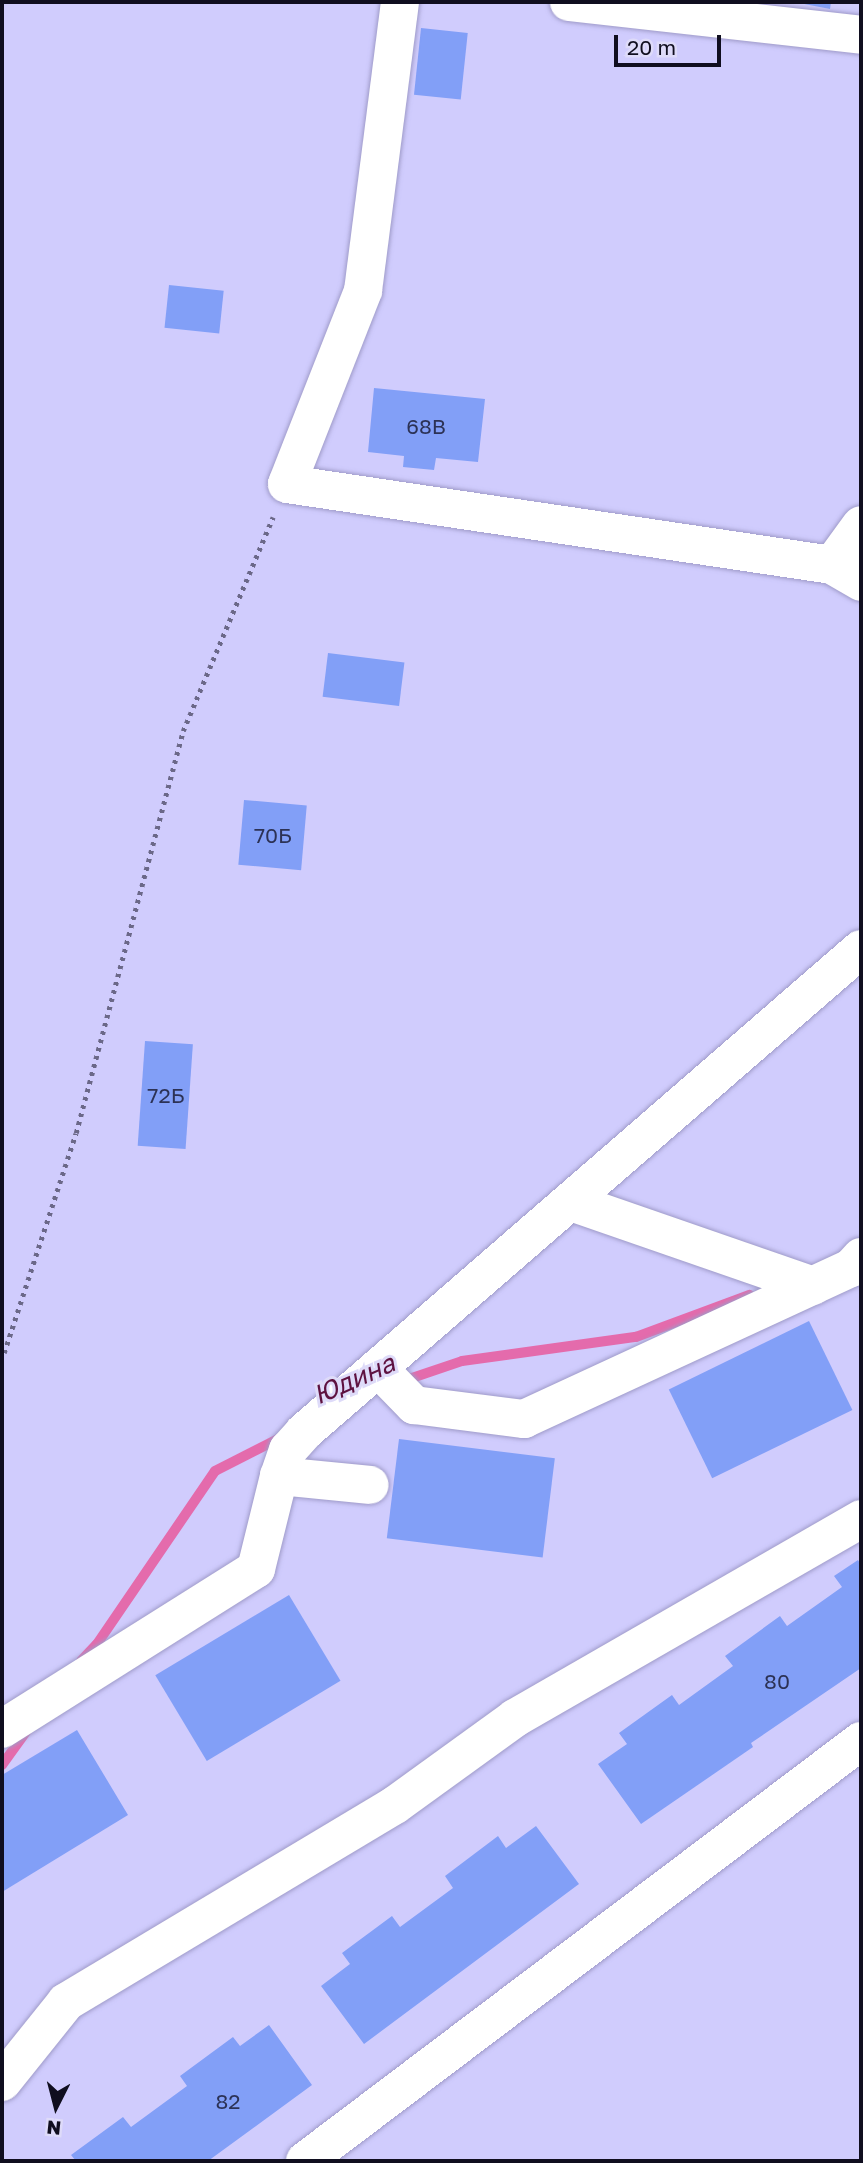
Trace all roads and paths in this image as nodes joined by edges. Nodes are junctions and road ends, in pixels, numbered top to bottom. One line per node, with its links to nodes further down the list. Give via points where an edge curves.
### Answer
1 (400, 2): 4 (lane, via 363,291)
2 (569, 2): 3 (lane)
3 (861, 35)
4 (287, 484): 6 (lane); 11 (path, via 183,731 76,1133)
5 (861, 525): 6 (lane)
6 (847, 573)
7 (861, 949): 8 (lane)
8 (571, 1202): 10 (lane); 12 (lane)
9 (861, 1257): 10 (lane, via 852,1268)
10 (813, 1286): 12 (lane, via 524,1419 414,1405)
11 (4, 1353)
12 (378, 1368): 13 (lane, via 304,1432 288,1450)
13 (279, 1476): 14 (lane); 16 (lane, via 256,1569)
14 (370, 1485)
15 (861, 1519): 18 (lane, via 515,1717 395,1805 66,2002)
16 (2, 1729)
17 (861, 1741): 19 (lane)
18 (2, 2082)
19 (305, 2161)

